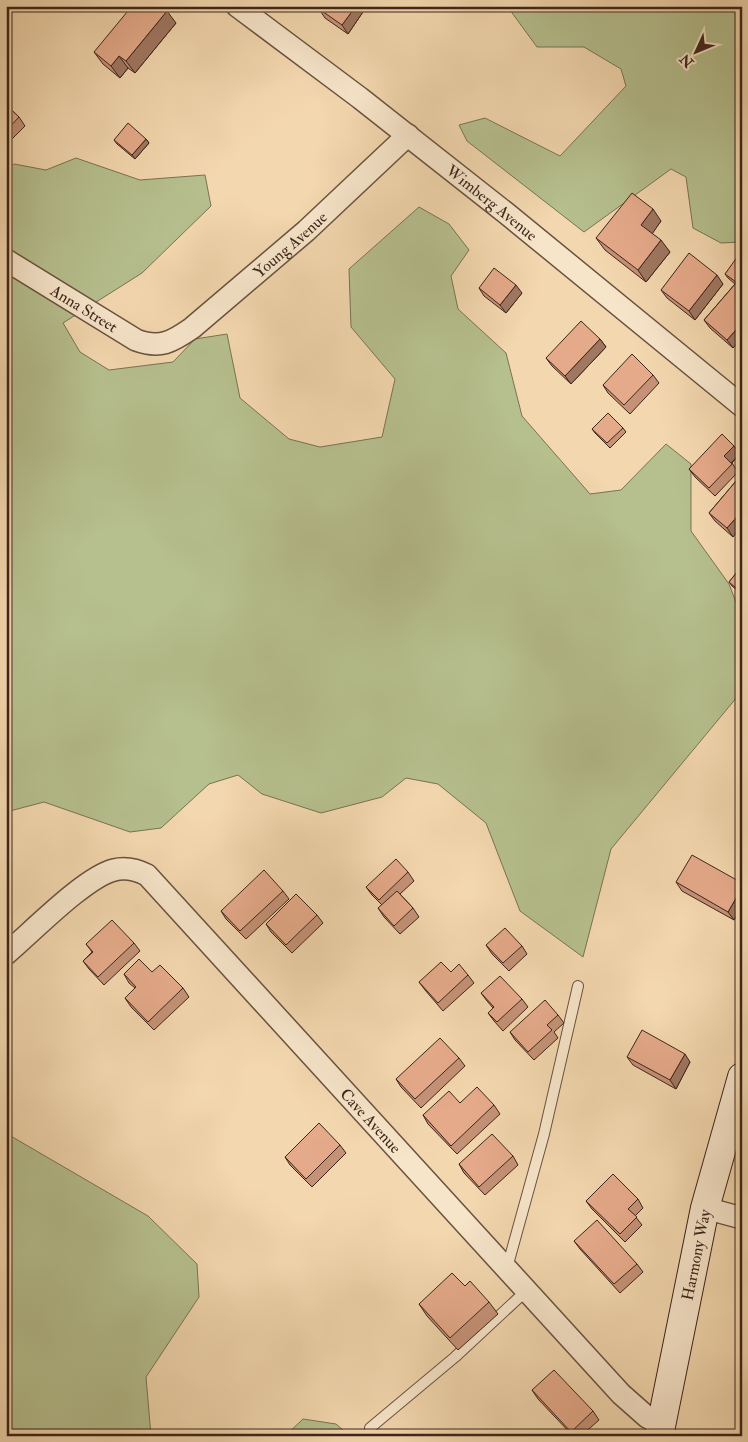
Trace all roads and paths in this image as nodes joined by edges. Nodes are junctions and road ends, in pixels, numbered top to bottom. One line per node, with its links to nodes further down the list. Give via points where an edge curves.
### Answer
1 (237, 6): 2 (street, Wimberg Avenue)
2 (408, 136): 4 (street, Young Avenue, via 306,231 192,328); 5 (street, Wimberg Avenue)
3 (6, 260): 4 (street, Anna Street, via 136,340 146,344)
4 (167, 343)
5 (742, 406)
6 (6, 954): 11 (street, Cave Avenue, via 102,874 127,868 148,875)
7 (578, 986): 11 (lane, via 544,1134)
8 (742, 1077): 9 (street, Harmony Way)
9 (705, 1208): 10 (street); 14 (street, Harmony Way)
10 (742, 1218)
11 (506, 1269): 12 (street, Cave Avenue)
12 (526, 1291): 13 (lane, via 455,1357); 14 (street, Cave Avenue, via 621,1394)
13 (370, 1428)
14 (660, 1430)

